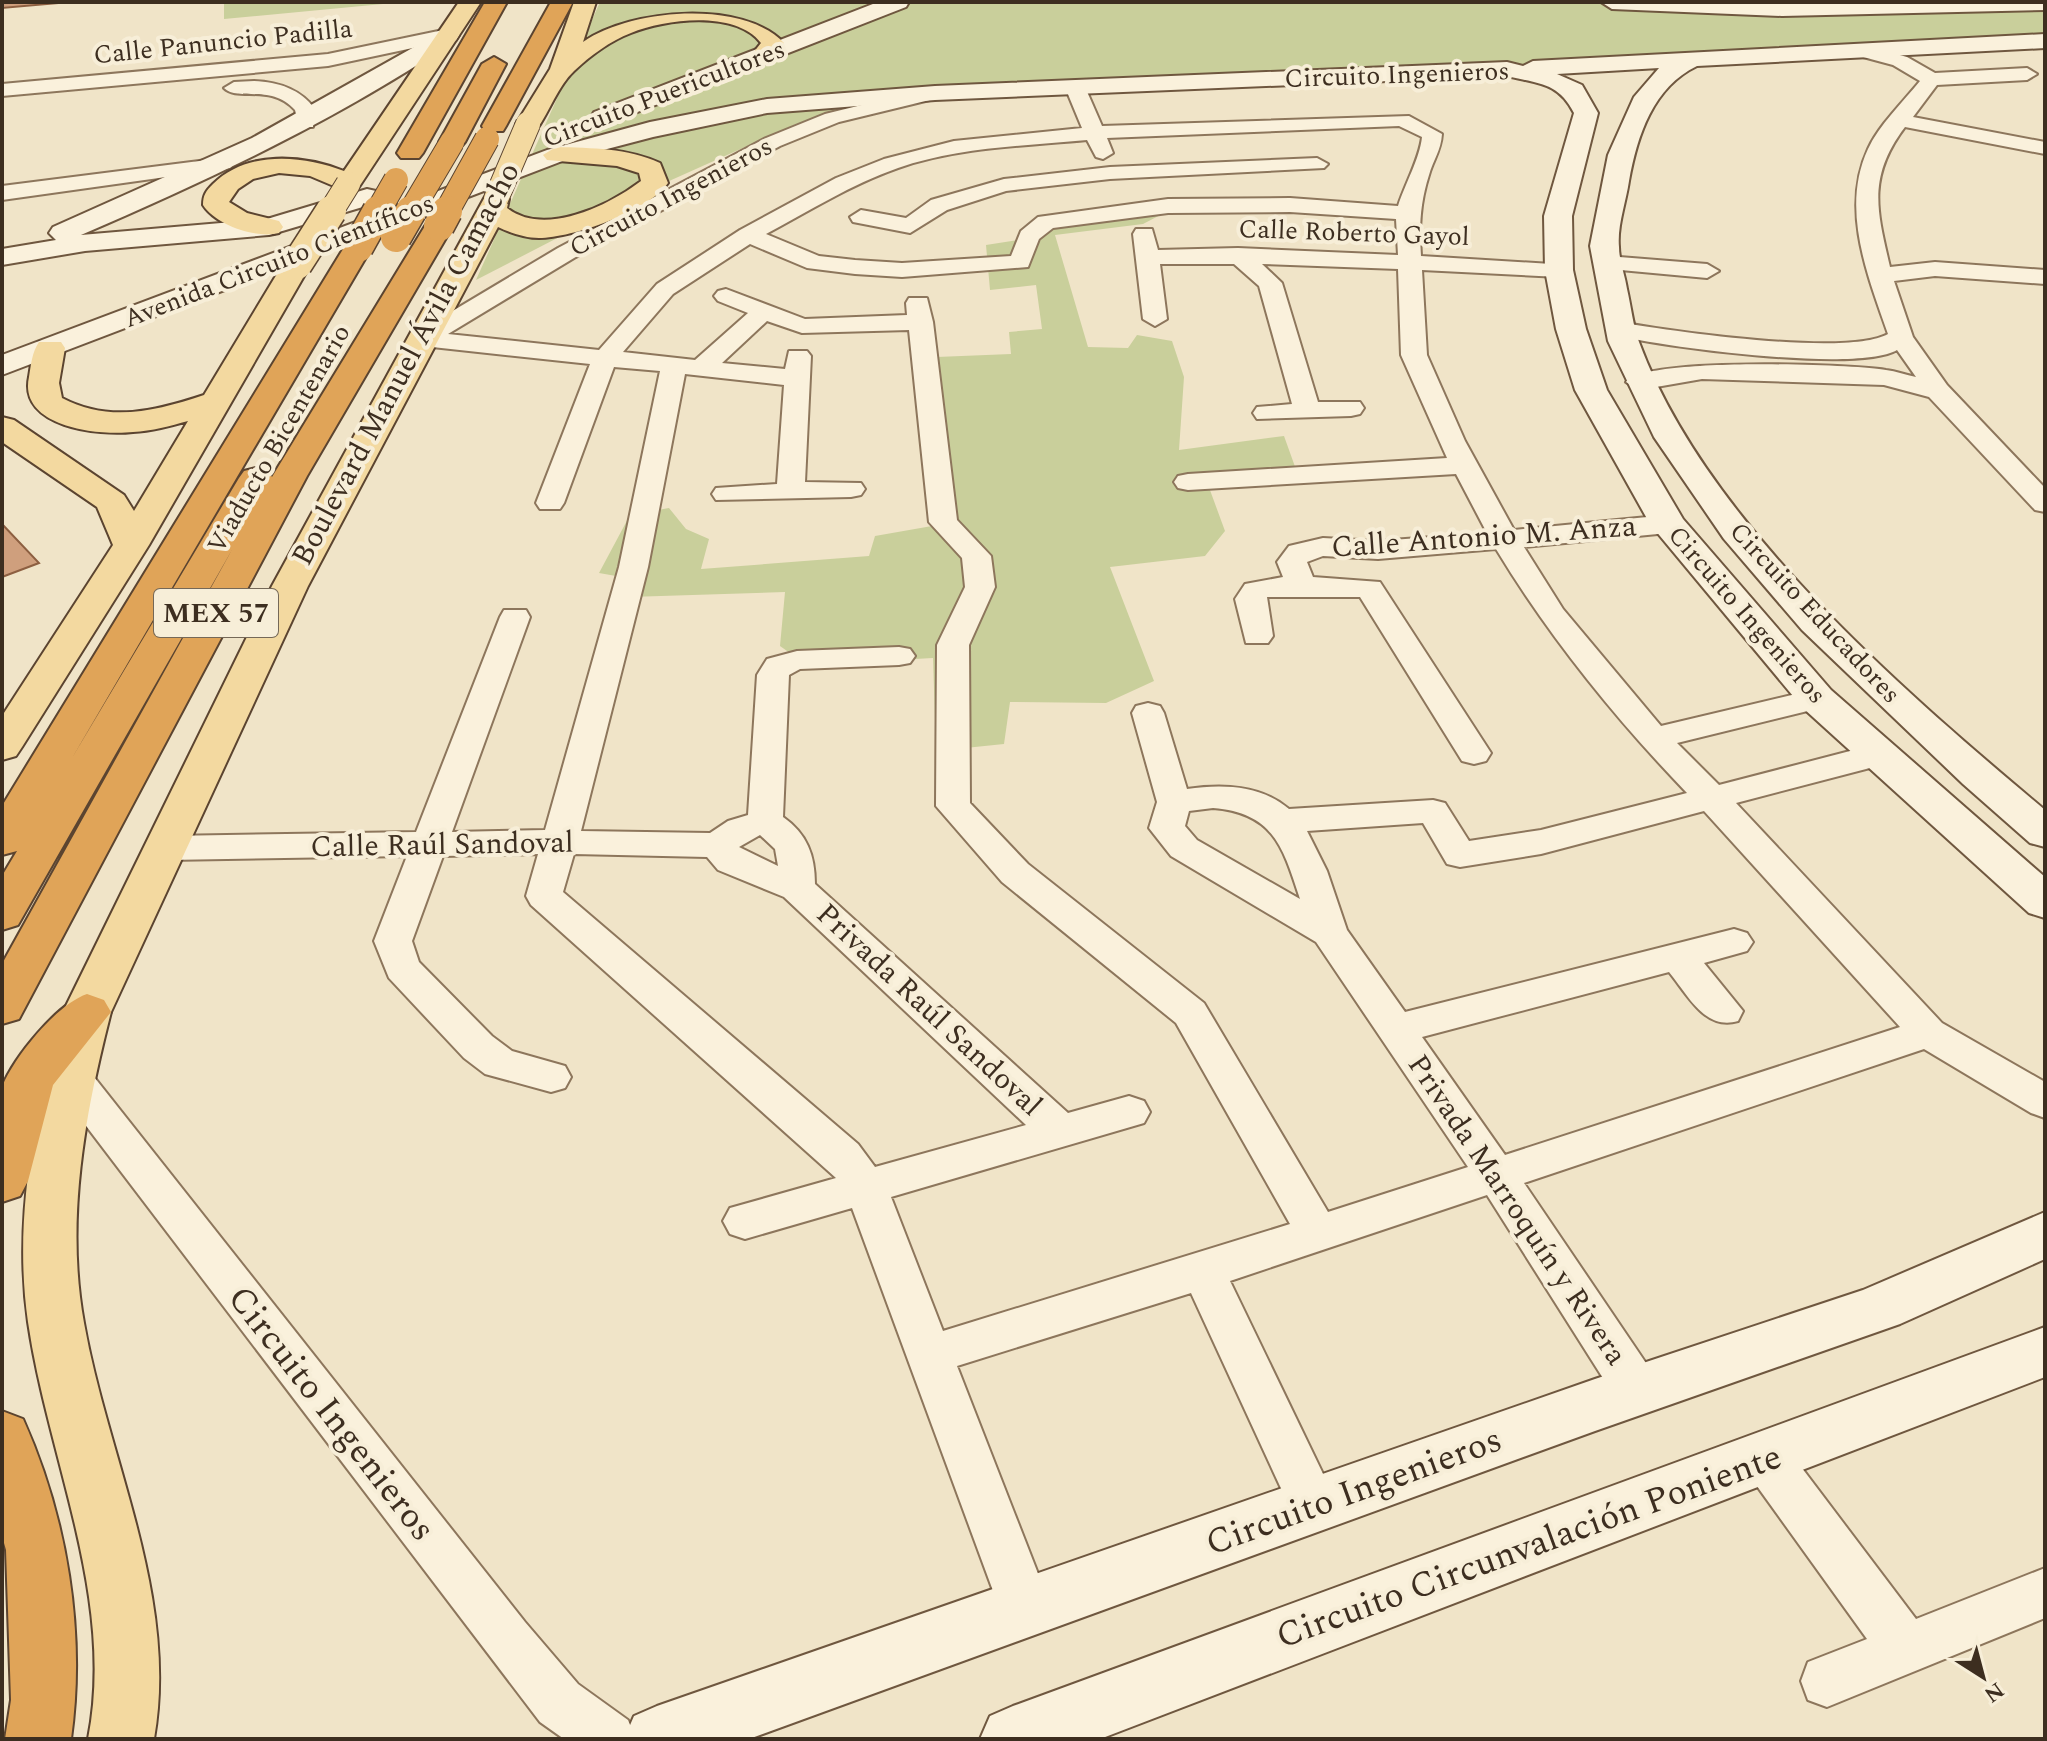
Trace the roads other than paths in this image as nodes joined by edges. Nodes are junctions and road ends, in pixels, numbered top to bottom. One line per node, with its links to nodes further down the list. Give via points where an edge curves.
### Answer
1 (470, 2): 12 (main road)
2 (496, 2): 106 (highway, MEX 57, bridge, via 358,247)
3 (562, 2): 117 (highway, Boulevard Manuel Ávila Camacho / MEX 57, bridge, via 439,226 290,476)
4 (585, 2): 20 (main road, Boulevard Manuel Ávila Camacho)
5 (898, 2): 18 (main road, Circuito Puericultores)
6 (1612, 2): 9 (main road)
7 (2041, 3): 10 (main road)
8 (1889, 4): 10 (main road); 11 (main road)
9 (1688, 5): 11 (main road)
10 (1950, 5): 15 (main road, via 1924,14 1924,19 1945,34)
11 (1782, 9): 17 (main road, via 1835,29 1836,46)
12 (448, 35): 23 (street, Calle Panuncio Padilla); 32 (main road); 39 (main road)
13 (2045, 41): 15 (main road, Circuito Educadores)
14 (504, 44): 113 (highway, Viaducto Bicentenario, bridge)
15 (1982, 44): 16 (main road, Circuito Educadores)
16 (1859, 50): 17 (main road, Circuito Educadores); 24 (street, via 1900,61)
17 (1823, 52): 19 (main road, Circuito Educadores)
18 (761, 58): 20 (main road, via 773,43 760,26 685,17 627,27); 44 (main road, Circuito Puericultores, via 551,137)
19 (1694, 59): 21 (main road, Circuito Educadores); 28 (main road, Circuito Educadores, via 1664,73)
20 (562, 69): 41 (main road, Boulevard Manuel Ávila Camacho, bridge, via 528,124)
21 (1507, 69): 25 (main road, Circuito Ingenieros); 27 (main road, Circuito Ingenieros)
22 (2027, 74): 24 (street)
23 (241, 78): 26 (street, Calle Panuncio Padilla); 30 (street, Calle Panuncio Padilla); 32 (street, Calle Panuncio Padilla, via 291,94 305,109)
24 (1931, 79): 31 (street)
25 (1075, 87): 29 (main road, Circuito Ingenieros); 33 (street)
26 (2, 90)
27 (1574, 90): 28 (main road, via 1591,79 1608,77 1635,81); 53 (main road, Circuito Ingenieros, via 1586,113 1558,216)
28 (1649, 90): 52 (main road, Circuito Educadores, via 1613,175 1603,217)
29 (935, 93): 35 (main road, Circuito Ingenieros, via 767,106); 64 (street, Circuito Ingenieros, via 786,135 566,253)
30 (34, 108)
31 (1899, 120): 34 (street); 55 (street, via 1879,147 1865,205)
32 (306, 123): 36 (main road)
33 (1095, 132): 38 (street); 42 (street, via 1402,120 1432,134); 46 (street, via 954,147 891,163)
34 (2045, 148)
35 (556, 155): 41 (main road, via 641,163 651,169 655,183 581,223 555,229 514,226); 65 (main road, Avenida Circuito Científicos)
36 (223, 164): 40 (street); 50 (main road)
37 (1316, 166): 38 (street)
38 (1110, 173): 43 (street, via 970,193 939,205 910,226)
39 (348, 184): 44 (main road, via 318,168 285,165 234,179 216,196 223,213); 72 (main road, bridge)
40 (2, 193)
41 (495, 204): 64 (main road, Boulevard Manuel Ávila Camacho)
42 (1407, 213): 46 (street, via 1290,205 1168,206 1046,222 1029,236 1020,262 902,270 815,263); 51 (street)
43 (861, 217)
44 (269, 227): 50 (main road, Circuito Puericultores, via 85,243)
45 (1143, 229): 48 (street)
46 (748, 235): 66 (street, via 665,289)
47 (1238, 255): 48 (street, Calle Roberto Gayol); 49 (street, Calle Roberto Gayol); 57 (street)
48 (1147, 257): 60 (street)
49 (1304, 257): 51 (street, Calle Roberto Gayol); 57 (street)
50 (3, 258)
51 (1407, 263): 53 (street, Calle Roberto Gayol); 77 (street, via 1414,355)
52 (1607, 263): 54 (street); 62 (main road, Circuito Educadores)
53 (1559, 270): 86 (main road, Circuito Ingenieros, via 1591,390)
54 (1707, 271)
55 (1880, 275): 56 (street, via 1935,269); 63 (street)
56 (2045, 277)
57 (1270, 283): 74 (street)
58 (726, 296): 59 (street)
59 (763, 312): 61 (street); 68 (street)
60 (1155, 319)
61 (802, 326): 69 (street); 131 (street, via 919,312 943,522 976,556 980,587 953,645 953,806 1015,873 1190,1013)
62 (1619, 329): 63 (street, via 1686,342 1860,352); 70 (main road, Circuito Educadores)
63 (1901, 337): 71 (street)
64 (423, 339): 66 (street); 110 (main road, Boulevard Manuel Ávila Camacho, via 290,586)
65 (50, 348): 67 (main road, Avenida Circuito Científicos); 72 (main road, via 43,383 47,403 70,418 137,424)
66 (605, 358): 68 (street); 84 (street)
67 (2, 366)
68 (688, 367): 69 (street); 107 (street)
69 (795, 378): 82 (street)
70 (1639, 382): 71 (street, via 1717,372 1885,377); 105 (main road, Circuito Educadores, via 1685,462 1753,554 1858,666)
71 (1938, 391): 78 (street)
72 (219, 400): 88 (main road)
73 (1351, 408): 74 (street)
74 (1307, 410): 75 (street)
75 (1266, 413)
76 (2, 427): 88 (main road, via 112,502)
77 (1465, 465): 80 (street); 87 (street)
78 (2014, 470): 79 (street); 85 (street)
79 (2045, 477)
80 (1188, 482)
81 (851, 489): 82 (street)
82 (791, 492): 83 (street)
83 (726, 494)
84 (550, 503)
85 (2045, 504)
86 (1668, 524): 87 (street, Calle Antonio M. Anza); 95 (main road, Circuito Ingenieros)
87 (1505, 540): 89 (street, Calle Antonio M. Anza); 97 (street, via 1551,614)
88 (131, 545): 98 (main road)
89 (1378, 550): 90 (street, Calle Antonio M. Anza, via 1323,547 1299,552 1292,562); 91 (street, via 1386,571 1381,582)
90 (1302, 585): 91 (street); 93 (street, Calle Antonio M. Anza, via 1256,590 1250,599)
91 (1369, 588): 99 (street)
92 (515, 617): 108 (street)
93 (1257, 636)
94 (899, 656): 104 (street, via 797,660 778,666 773,675)
95 (1817, 699): 97 (street); 100 (main road, Circuito Ingenieros)
96 (1148, 713): 102 (street, Privada Marroquín y Rivera)
97 (1653, 738): 101 (street)
98 (2, 747)
99 (1474, 753)
100 (1877, 755): 101 (street); 112 (main road, Circuito Ingenieros)
101 (1714, 800): 103 (street, via 1541,842 1460,855 1433,811); 121 (street)
102 (1174, 802): 103 (street, via 1212,794 1238,798); 114 (street, Privada Marroquín y Rivera, via 1167,828 1184,848)
103 (1285, 821): 114 (street, Privada Marroquín y Rivera, via 1302,851)
104 (765, 822): 109 (street, via 740,829); 111 (street, via 792,847)
105 (2045, 833)
106 (2, 841)
107 (559, 842): 108 (street, Calle Raúl Sandoval); 109 (street, Calle Raúl Sandoval); 129 (street, via 544,896 843,1156)
108 (429, 845): 110 (street, Calle Raúl Sandoval); 123 (street, via 393,941 402,968 499,1063)
109 (717, 845): 111 (street, via 731,861)
110 (168, 848): 119 (main road, Boulevard Manuel Ávila Camacho)
111 (797, 888): 126 (street, Privada Raúl Sandoval)
112 (2045, 902)
113 (2, 914)
114 (1329, 933): 120 (street, Privada Marroquín y Rivera)
115 (1734, 942): 116 (street, Privada Marroquín y Rivera)
116 (1677, 957): 118 (street); 120 (street, Privada Marroquín y Rivera)
117 (2, 1007)
118 (1724, 1011)
119 (87, 1012): 122 (main road, Boulevard Manuel Ávila Camacho); 128 (highway, via 31,1076)
120 (1397, 1029): 127 (street, Privada Marroquín y Rivera)
121 (1928, 1033): 124 (street); 127 (street)
122 (69, 1074): 144 (main road, Boulevard Manuel Ávila Camacho, via 48,1248 56,1323 113,1549 126,1650); 146 (street, Circuito Ingenieros, via 507,1640 559,1703)
123 (551, 1077)
124 (2045, 1102)
125 (1129, 1112): 126 (street, Privada Raúl Sandoval)
126 (1061, 1132): 129 (street, Privada Raúl Sandoval)
127 (1497, 1176): 131 (street); 136 (street, Privada Marroquín y Rivera)
128 (2, 1181)
129 (866, 1187): 130 (street, Privada Raúl Sandoval); 135 (street)
130 (745, 1221)
131 (1316, 1231): 133 (street)
132 (2045, 1234): 136 (main road, Circuito Ingenieros, via 1909,1298)
133 (1203, 1271): 135 (street); 139 (street)
134 (2045, 1352): 138 (main road, Circuito Circunvalación Poniente)
135 (929, 1355): 141 (street)
136 (1637, 1390): 139 (main road, Circuito Ingenieros)
137 (2, 1438): 145 (highway, via 37,1550 44,1700)
138 (1766, 1459): 142 (street); 148 (main road, Circuito Circunvalación Poniente)
139 (1314, 1507): 141 (main road, Circuito Ingenieros)
140 (2045, 1593): 142 (street)
141 (1025, 1607): 147 (main road, Circuito Ingenieros)
142 (1906, 1648): 143 (street)
143 (1827, 1681)
144 (125, 1735)
145 (38, 1739)
146 (609, 1739)
147 (657, 1739)
148 (1013, 1739)

